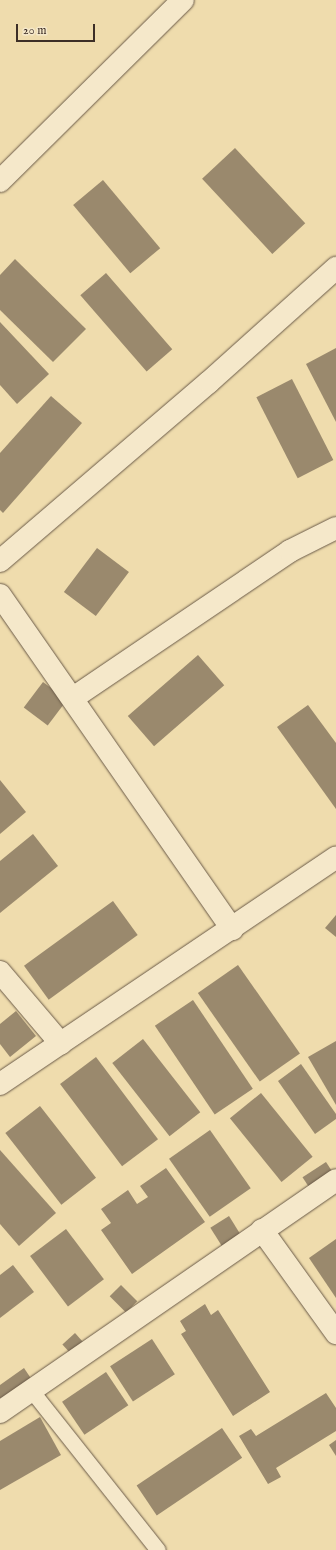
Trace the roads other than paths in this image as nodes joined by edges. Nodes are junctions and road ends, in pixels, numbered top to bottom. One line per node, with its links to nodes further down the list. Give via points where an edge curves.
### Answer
1 (183, 0): 2 (street)
2 (0, 181)
3 (336, 268): 5 (street, via 209,382)
4 (336, 528): 7 (street, via 290,551)
5 (0, 561)
6 (0, 595): 7 (street)
7 (73, 698): 9 (street)
8 (336, 857): 9 (street)
9 (232, 929): 11 (street)
10 (0, 972): 11 (street)
11 (60, 1044): 12 (street)
12 (0, 1084)
13 (336, 1180): 14 (street)
14 (262, 1230): 15 (street); 16 (street)
15 (336, 1333)
16 (31, 1390): 17 (street); 18 (lane)
17 (0, 1412)
18 (158, 1550)

